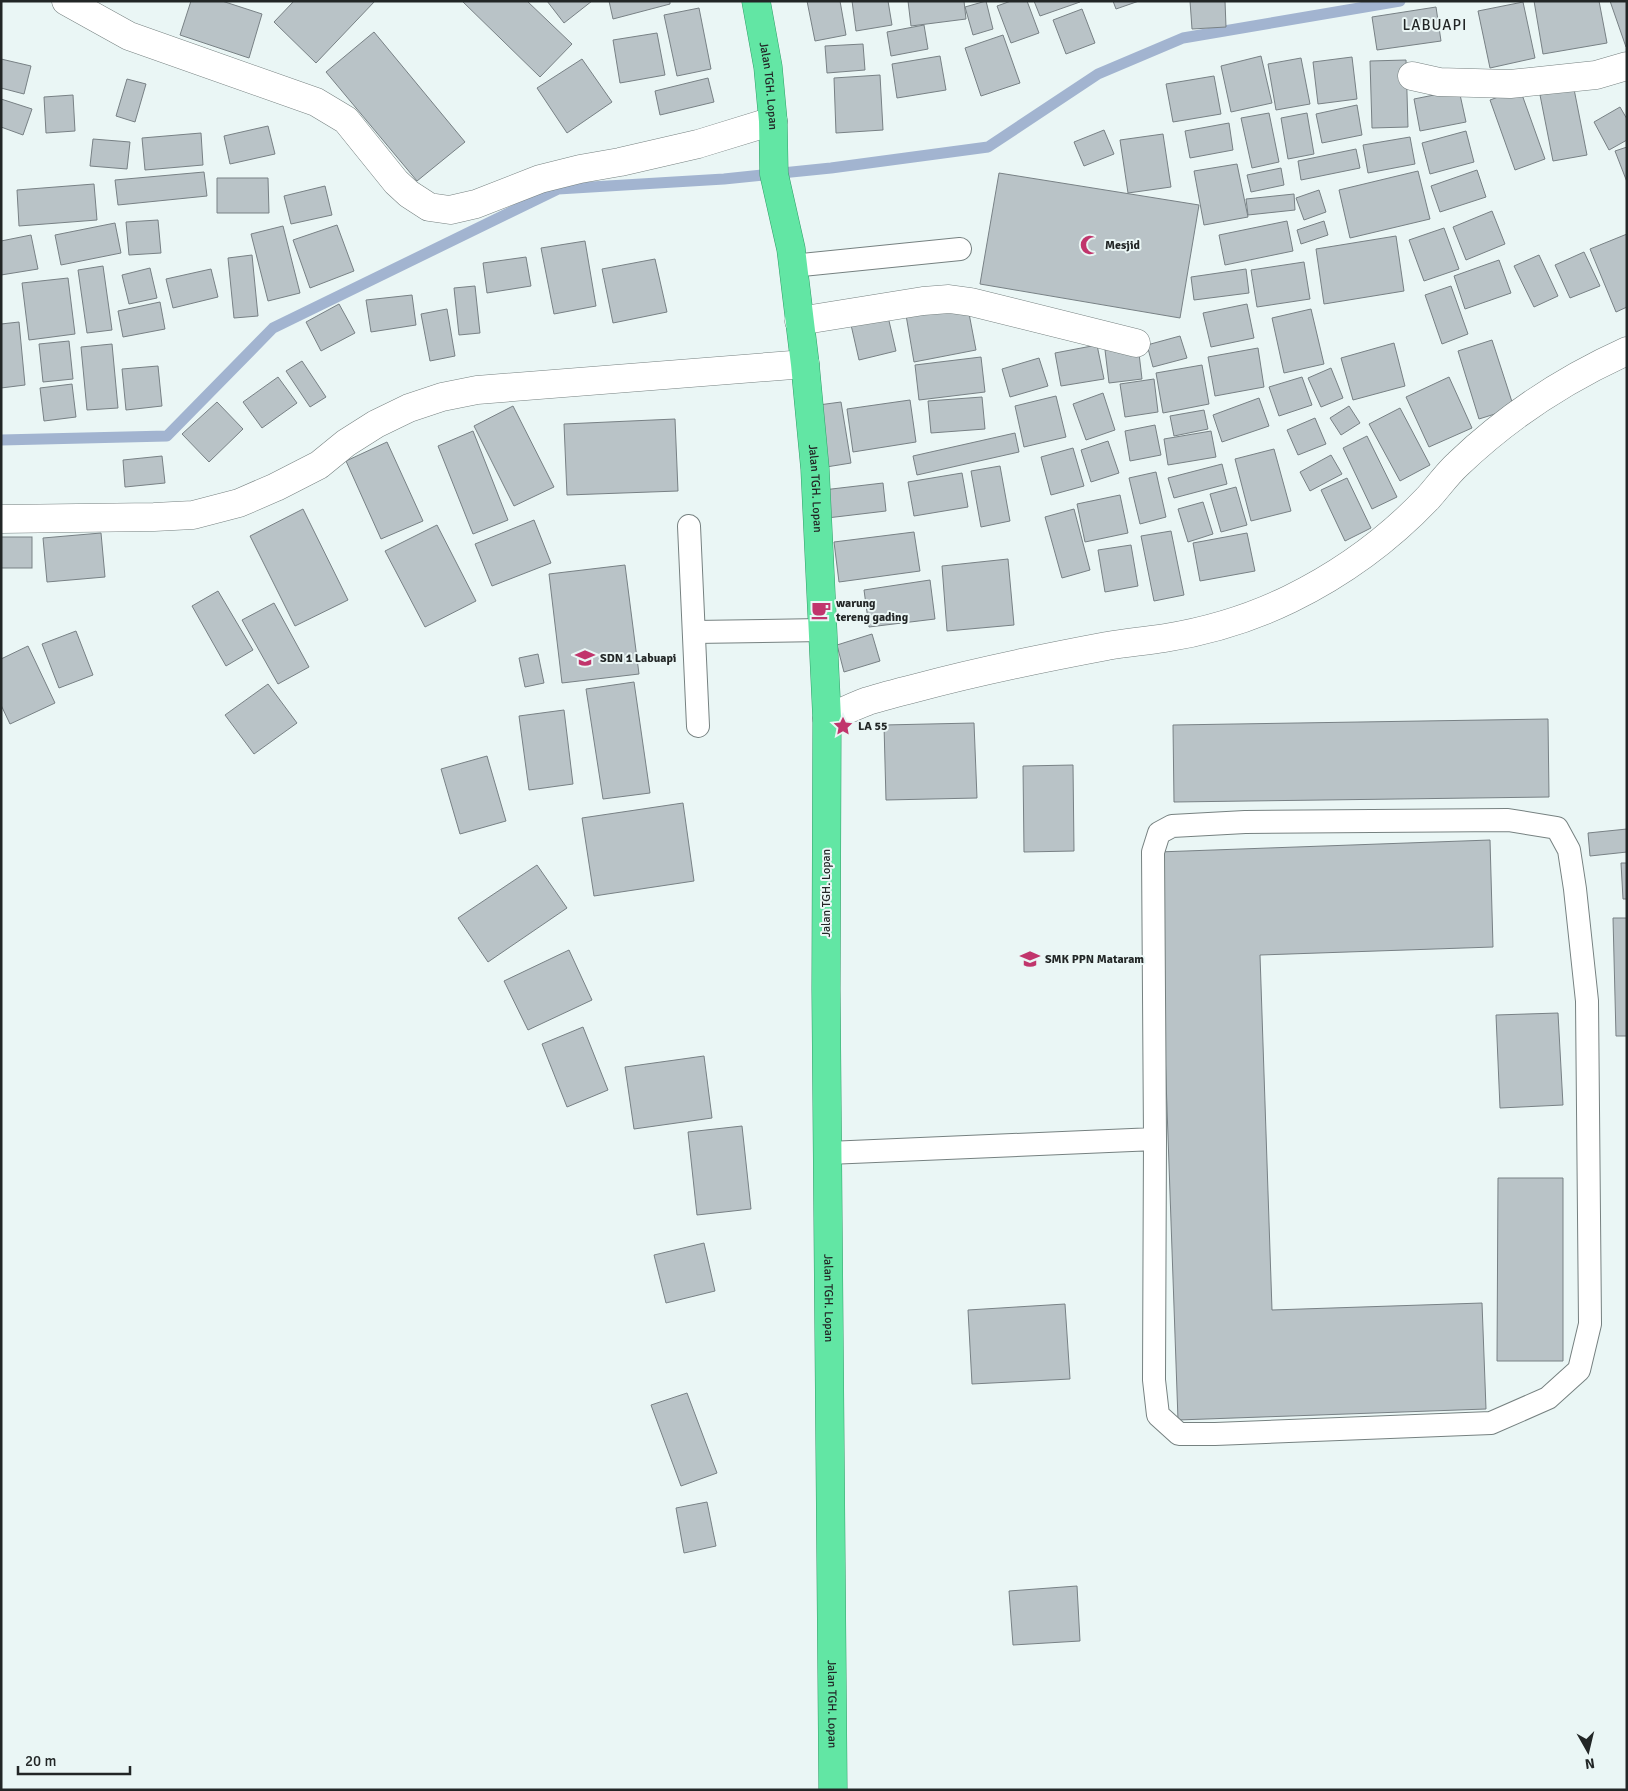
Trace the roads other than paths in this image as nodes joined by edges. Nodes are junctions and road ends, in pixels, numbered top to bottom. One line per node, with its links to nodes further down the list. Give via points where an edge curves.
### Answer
1 (66, 1): 5 (street, via 129,36 316,102 346,120 396,182 428,207 450,210 476,204 540,178 698,144)
2 (756, 1): 5 (highway, Jalan TGH. Lopan, via 768,67)
3 (1627, 66): 4 (street, via 1596,76 1510,84 1439,82)
4 (1412, 76)
5 (773, 121): 7 (highway, Jalan TGH. Lopan, via 774,174)
6 (960, 249): 7 (lane)
7 (792, 258): 8 (highway, Jalan TGH. Lopan)
8 (799, 321): 9 (street, via 948,299); 11 (highway, Jalan TGH. Lopan)
9 (1136, 343)
10 (1627, 351): 16 (street, via 1563,384 1526,409 1456,465 1397,528 1327,579 1289,599 1208,629 1038,659 953,678 868,701)
11 (805, 364): 12 (street, via 477,390 409,408 346,443 319,465 239,503 193,515); 14 (highway, Jalan TGH. Lopan, via 815,469)
12 (1, 519)
13 (689, 526): 15 (lane)
14 (822, 630): 15 (lane); 16 (highway, Jalan TGH. Lopan)
15 (694, 632): 17 (lane)
16 (827, 719): 19 (highway, Jalan TGH. Lopan)
17 (698, 726)
18 (1155, 1140): 18 (lane, via 1154,1380 1158,1415 1179,1434 1492,1423 1548,1398 1578,1370 1590,1324 1588,1001 1569,850 1557,828 1508,820 1255,822 1172,826 1159,832 1153,852); 19 (lane)
19 (828, 1153): 20 (highway, Jalan TGH. Lopan)
20 (832, 1790)

